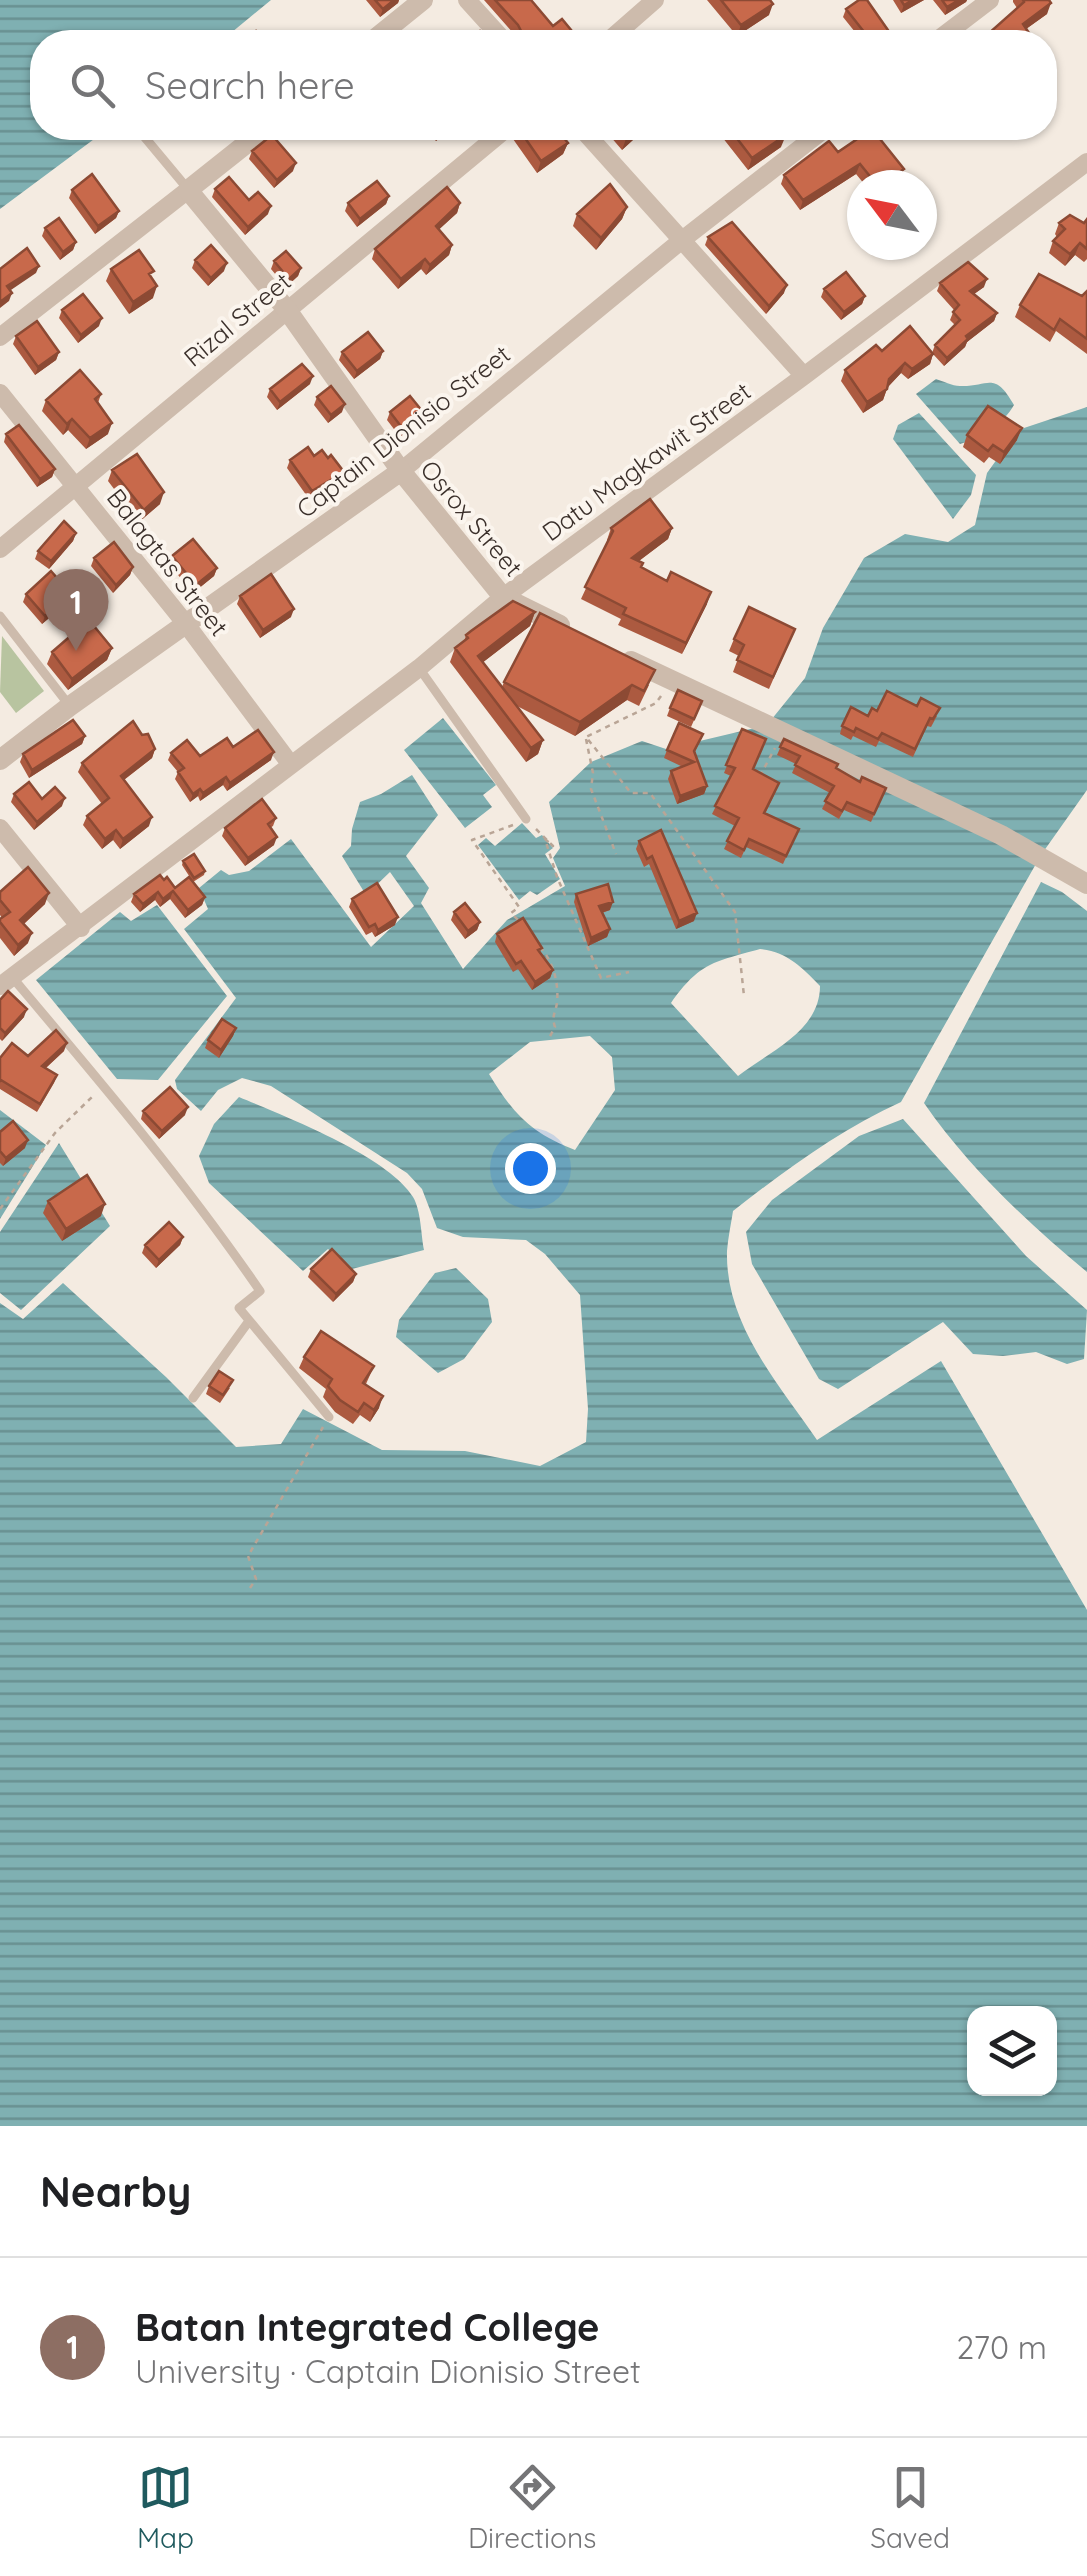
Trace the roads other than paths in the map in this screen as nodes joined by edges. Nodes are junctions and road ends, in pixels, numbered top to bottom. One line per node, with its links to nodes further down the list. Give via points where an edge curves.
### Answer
1 (424, 0): 5 (street)
2 (467, 0): 6 (street)
3 (656, 0): 7 (street)
4 (990, 0): 8 (street)
5 (386, 30)
6 (494, 30)
7 (621, 30)
8 (951, 30)
9 (147, 140): 15 (lane, Osrox Street)
10 (251, 140): 15 (street)
11 (492, 140): 17 (street, Rizal Street)
12 (592, 140): 16 (street)
13 (811, 140): 16 (street, Captain Dionisio Street)
14 (1087, 162): 19 (street, Datu Magkawit Street)
15 (188, 190): 17 (street, Osrox Street); 18 (street)
16 (682, 240): 19 (street); 21 (street, Captain Dionisio Street)
17 (287, 310): 21 (street, Osrox Street); 22 (street, Rizal Street)
18 (0, 337)
19 (804, 376): 24 (street, Datu Magkawit Street)
20 (0, 393): 22 (street, Balagtas Street)
21 (401, 471): 24 (street, Osrox Street); 26 (street, Captain Dionisio Street)
22 (76, 486): 23 (street, Rizal Street); 26 (street, Balagtas Street)
23 (0, 549)
24 (503, 597): 27 (street, Osrox Street); 29 (street, Datu Magkawit Street)
25 (0, 616): 30 (lane)
26 (186, 624): 30 (street, Captain Dionisio Street); 32 (street, Balagtas Street)
27 (570, 630)
28 (604, 648): 35 (street, via 1002,835)
29 (419, 668): 32 (street, Datu Magkawit Street); 33 (lane)
30 (70, 706): 31 (street, Captain Dionisio Street)
31 (0, 760)
32 (291, 766): 36 (street, Datu Magkawit Street)
33 (526, 820)
34 (0, 828): 36 (street)
35 (1087, 884)
36 (81, 928): 37 (street, Datu Magkawit Street)
37 (6, 981): 38 (lane, via 160,1152 260,1291 239,1308)
38 (248, 1321): 39 (lane); 40 (lane)
39 (193, 1398)
40 (329, 1417)

